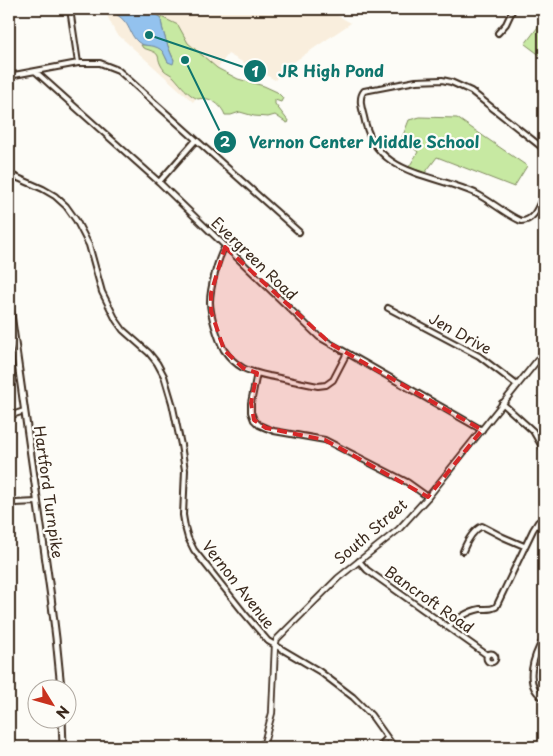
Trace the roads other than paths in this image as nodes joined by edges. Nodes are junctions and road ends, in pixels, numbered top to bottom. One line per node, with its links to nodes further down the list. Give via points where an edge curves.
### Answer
1 (70, 9): 4 (street)
2 (513, 9): 3 (street)
3 (498, 33)
4 (78, 64): 5 (street); 7 (street, via 100,63 118,70)
5 (36, 72): 6 (street); 10 (street, Evergreen Road)
6 (9, 76)
7 (196, 140): 10 (street); 12 (street)
8 (544, 149): 11 (street, via 471,91 451,82 416,81 361,94 370,136 398,166 475,193 522,221 530,220)
9 (9, 174): 36 (street, Vernon Avenue, via 55,196 84,233 102,292 116,320 149,352 164,376 185,470 183,515 188,538 241,611)
10 (159, 182): 13 (street, Evergreen Road)
11 (544, 194)
12 (299, 232)
13 (225, 247): 17 (street, Evergreen Road, via 319,337); 18 (street, via 211,293 214,321 228,355 243,368)
14 (9, 300): 21 (main road, Hartford Turnpike)
15 (388, 308): 19 (street, Jen Drive, via 471,351)
16 (544, 352): 19 (street, South Street)
17 (347, 354): 18 (street, via 333,380 326,385); 23 (street, Evergreen Road)
18 (257, 373): 27 (street, via 251,412 260,425 274,431 325,440 407,482)
19 (517, 386): 20 (street, South Street)
20 (502, 403): 23 (street, South Street); 25 (street)
21 (24, 411): 22 (street); 29 (main road, Hartford Turnpike)
22 (9, 416)
23 (482, 430): 27 (street, South Street)
24 (544, 433): 25 (street)
25 (537, 437): 26 (street)
26 (544, 450)
27 (428, 497): 33 (street, South Street, via 398,529)
28 (9, 499): 29 (street, via 15,503)
29 (37, 502): 38 (main road, Hartford Turnpike)
30 (544, 518): 31 (street, via 538,522)
31 (524, 546): 32 (street, via 482,526 467,541); 34 (street, via 496,607 468,613)
32 (463, 551)
33 (359, 561): 34 (street, Bancroft Road); 36 (street, South Street, via 284,630)
34 (448, 628): 37 (street, Bancroft Road)
35 (544, 638): 39 (street, via 535,657 532,680 535,690)
36 (275, 645): 41 (street, Vernon Avenue, via 354,697); 43 (street, via 272,713)
37 (487, 656)
38 (60, 678)
39 (544, 698)
40 (62, 728): 42 (main road)
41 (387, 738): 44 (street); 45 (street, Vernon Avenue)
42 (63, 747)
43 (264, 747)
44 (379, 747)
45 (394, 747)

